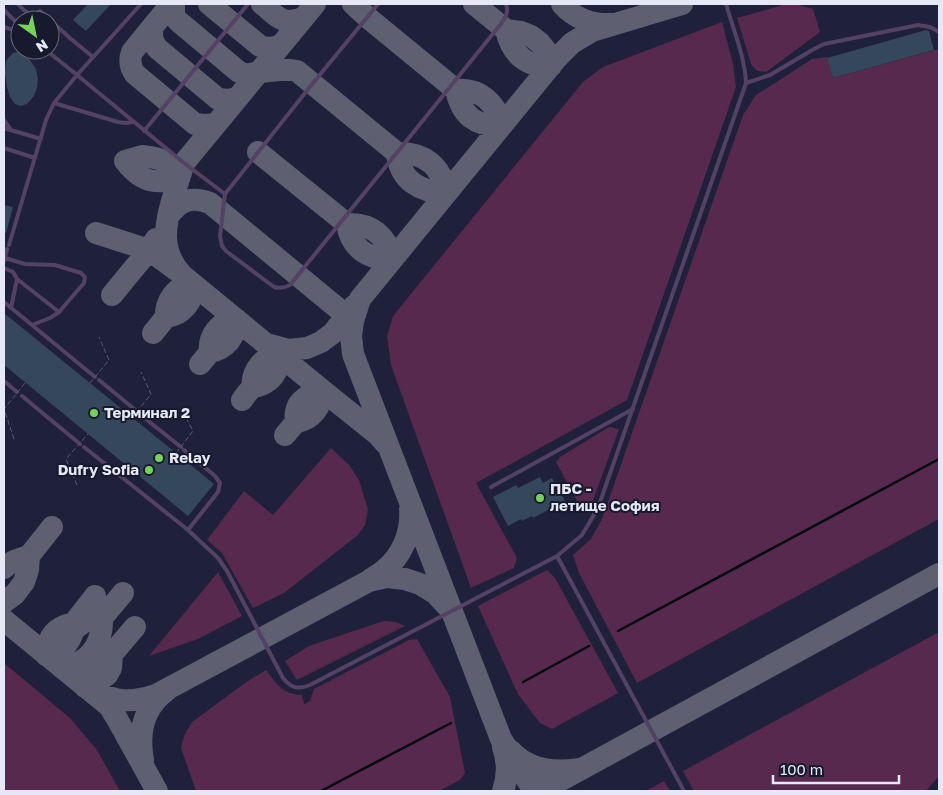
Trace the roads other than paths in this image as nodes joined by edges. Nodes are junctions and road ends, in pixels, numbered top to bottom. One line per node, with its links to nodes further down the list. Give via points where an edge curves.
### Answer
1 (140, 4): 10 (lane)
2 (248, 4): 19 (lane)
3 (378, 4): 23 (lane)
4 (506, 4): 23 (lane, via 508,12 500,25 290,285 279,289 274,287 222,246 220,236)
5 (726, 4): 13 (lane)
6 (41, 5): 7 (lane)
7 (40, 10)
8 (60, 30): 10 (lane)
9 (939, 32): 13 (lane, via 918,25 834,41 814,48 770,75)
10 (93, 57): 12 (lane)
11 (58, 60): 12 (lane)
12 (77, 75): 14 (lane); 16 (lane)
13 (746, 83): 34 (lane)
14 (54, 103): 16 (lane, via 118,122); 20 (lane)
15 (4, 120): 18 (lane)
16 (133, 122): 19 (lane)
17 (4, 128): 18 (lane)
18 (11, 130): 20 (lane)
19 (144, 130): 23 (lane)
20 (41, 139): 22 (lane)
21 (4, 148): 22 (lane)
22 (35, 158): 24 (lane)
23 (225, 194)
24 (4, 260): 29 (lane, via 55,265 83,275 84,283)
25 (4, 268): 26 (lane)
26 (18, 279): 28 (lane); 29 (lane)
27 (4, 302): 28 (lane)
28 (11, 308): 30 (lane)
29 (59, 312): 30 (lane)
30 (32, 325): 36 (lane, via 215,476 220,483 218,492)
31 (4, 380): 32 (lane)
32 (17, 392)
33 (22, 396): 36 (lane)
34 (633, 409): 35 (lane); 37 (lane, via 598,508 582,535)
35 (491, 487)
36 (188, 530): 37 (lane, via 227,571 283,678 294,688 310,685)
37 (557, 556): 38 (lane)
38 (684, 791)

